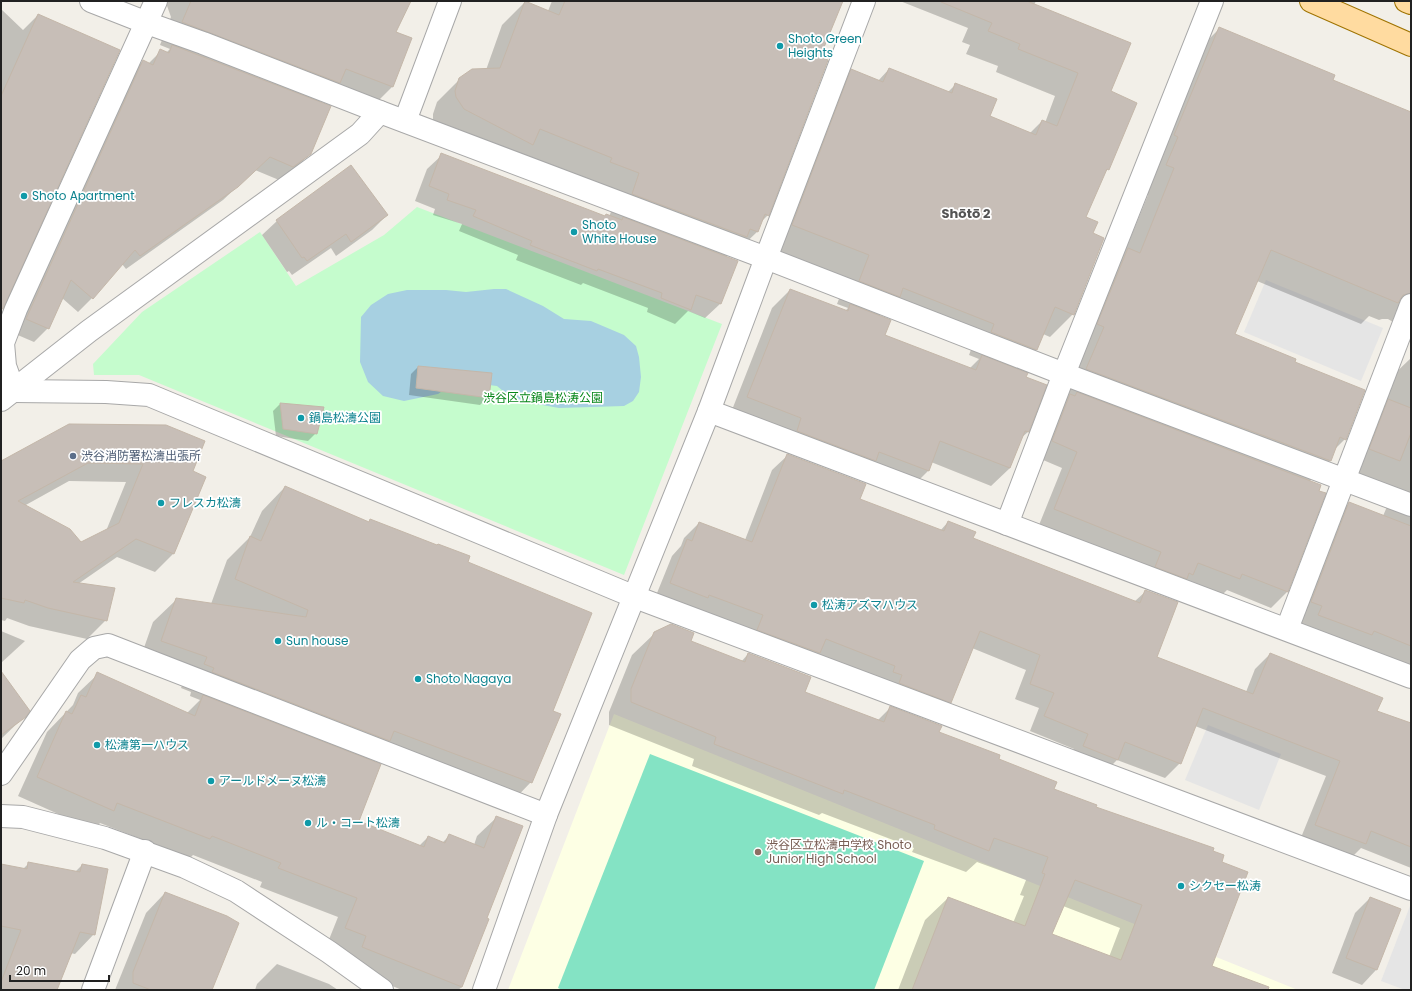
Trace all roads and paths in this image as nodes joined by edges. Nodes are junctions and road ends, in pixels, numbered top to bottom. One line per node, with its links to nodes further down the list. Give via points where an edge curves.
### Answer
1 (90, 1): 9 (street)
2 (156, 1): 9 (street)
3 (450, 1): 12 (street)
4 (864, 1): 13 (street)
5 (1212, 1): 15 (street)
6 (1311, 1): 10 (main road)
7 (1406, 1): 8 (main road)
8 (1411, 3)
9 (146, 23): 11 (street); 16 (street, via 19,302 3,343)
10 (1411, 45)
11 (380, 112): 12 (street); 16 (street, via 360,134 89,331)
12 (405, 121): 13 (street)
13 (766, 258): 15 (street); 17 (street)
14 (1411, 305): 18 (street)
15 (1064, 374): 18 (street); 20 (street)
16 (7, 395): 21 (street, via 106,392 149,395)
17 (710, 411): 20 (street); 21 (street)
18 (1345, 480): 19 (street); 22 (street)
19 (1411, 505)
20 (1007, 524): 22 (street)
21 (635, 597): 26 (street); 28 (street)
22 (1287, 629): 23 (street)
23 (1411, 677)
24 (1, 774): 26 (street, via 80,660 94,648 108,645)
25 (1, 816): 27 (street, via 23,817)
26 (546, 816): 31 (street)
27 (145, 851): 29 (street); 30 (street, via 236,891)
28 (1411, 889)
29 (93, 990)
30 (382, 990)
31 (484, 990)

